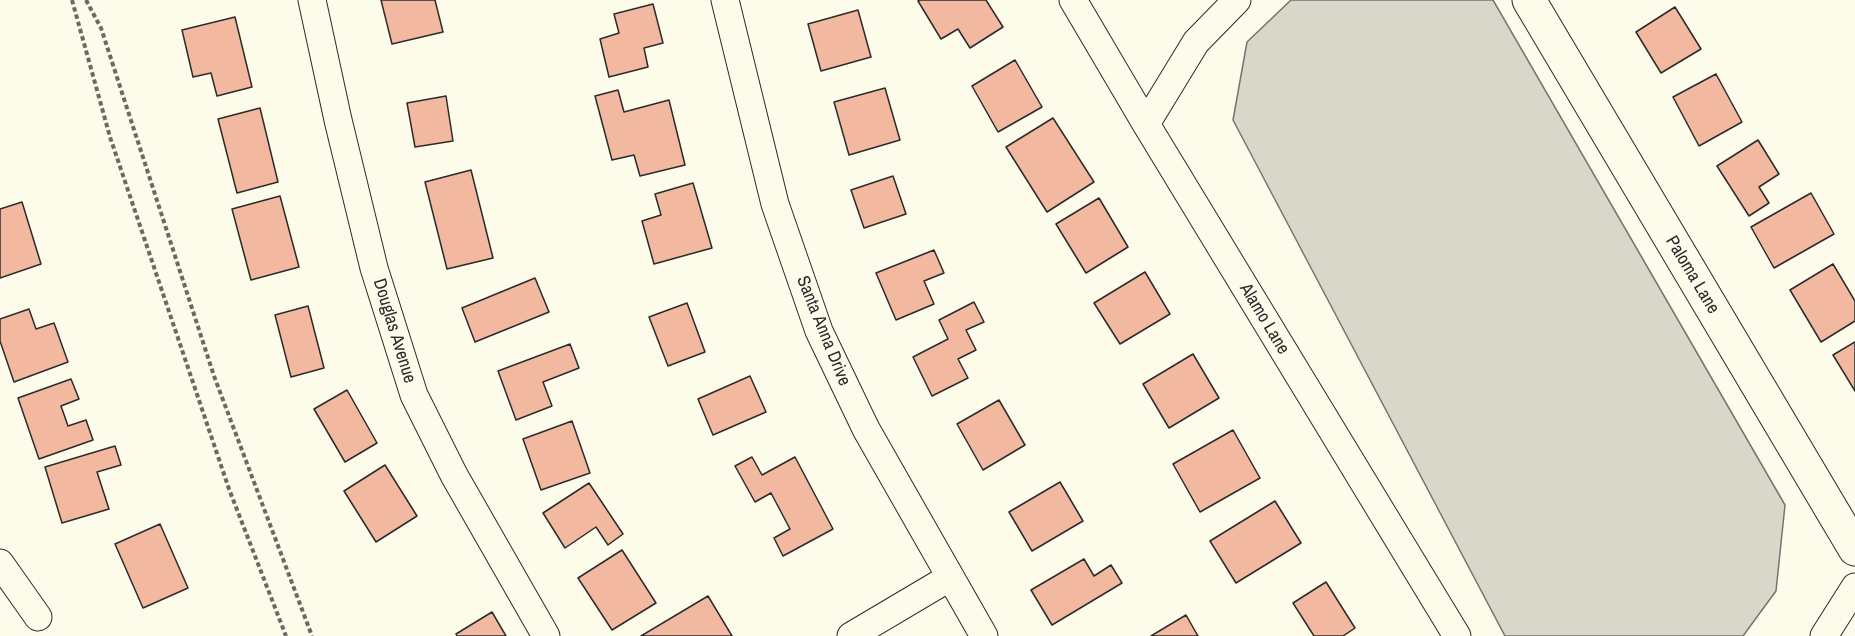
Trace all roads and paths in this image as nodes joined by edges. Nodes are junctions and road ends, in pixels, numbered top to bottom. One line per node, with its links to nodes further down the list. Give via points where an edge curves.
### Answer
1 (72, 0): 14 (path, via 110,137 229,489)
2 (86, 0): 15 (path, via 101,28 214,376)
3 (312, 0): 16 (street, Douglas Avenue, via 374,268 414,395 454,475)
4 (725, 0): 11 (street, Santa Anna Drive, via 775,204 819,331 866,429)
5 (1073, 0): 8 (street, Alamo Lane)
6 (1237, 0): 8 (street, via 1196,42)
7 (1529, 0): 9 (street, Paloma Lane)
8 (1146, 124): 19 (street, Alamo Lane)
9 (1855, 549)
10 (0, 563): 13 (street)
11 (949, 578): 17 (street); 18 (street, Santa Anna Drive)
12 (1855, 587): 20 (street)
13 (38, 617)
14 (286, 636)
15 (312, 636)
16 (546, 636)
17 (852, 636)
18 (984, 636)
19 (1457, 636)
20 (1824, 636)

